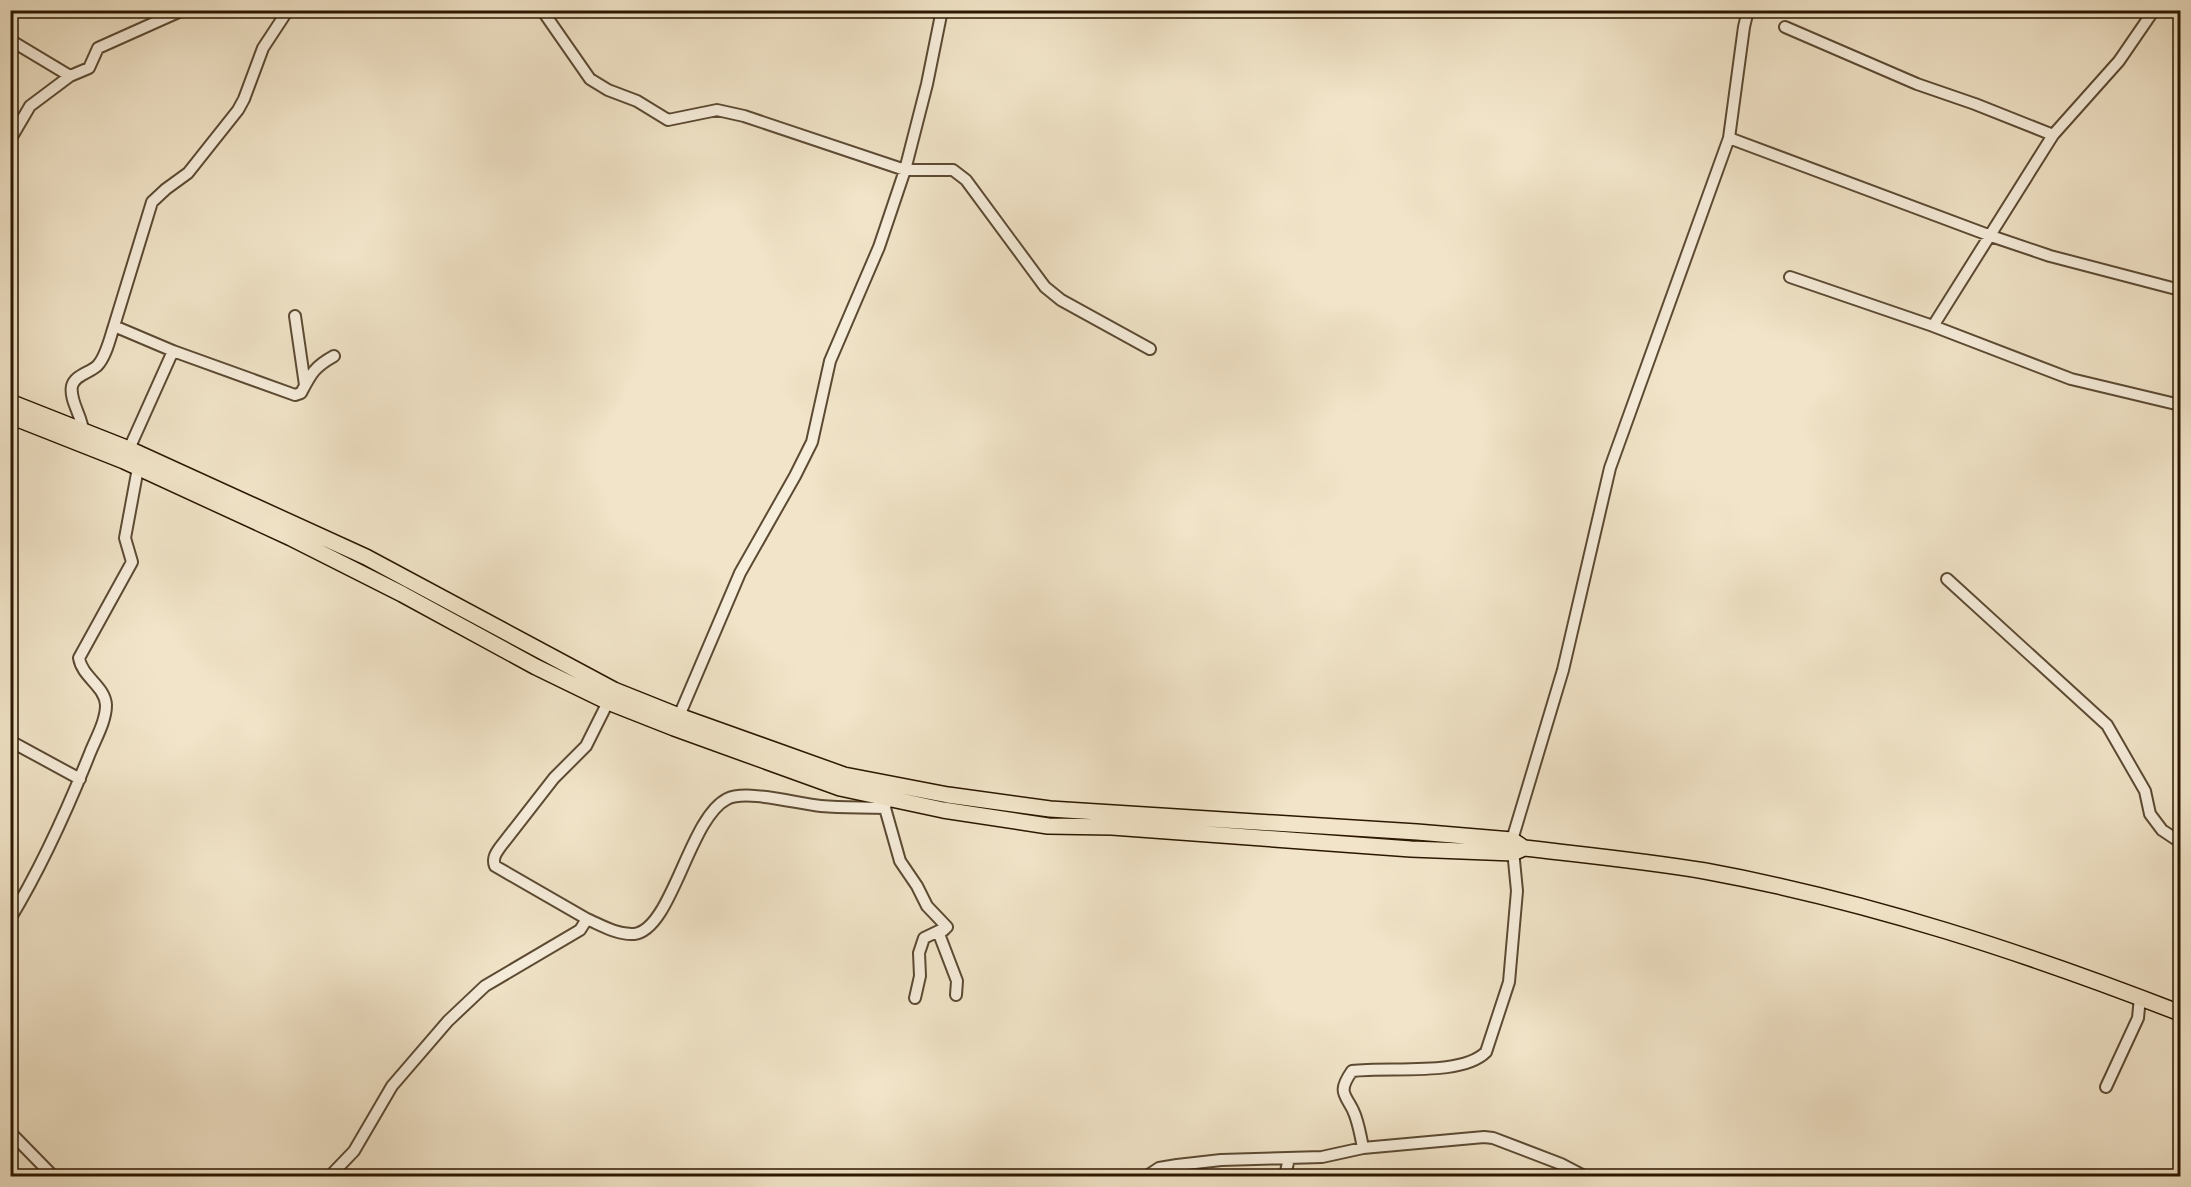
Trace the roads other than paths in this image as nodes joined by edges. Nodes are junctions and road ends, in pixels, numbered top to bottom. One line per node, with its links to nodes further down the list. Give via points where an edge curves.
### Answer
1 (183, 10): 9 (street, via 98,48 89,68)
2 (288, 10): 18 (street, via 263,48 238,110 188,173 152,202)
3 (542, 10): 13 (street, via 590,79 668,120 717,110)
4 (942, 10): 13 (street)
5 (1748, 10): 11 (street)
6 (2154, 10): 10 (street, via 2119,61)
7 (1785, 27): 10 (street, via 1917,84)
8 (10, 40): 9 (street)
9 (70, 76): 12 (street, via 30,106)
10 (2053, 135): 14 (street)
11 (1729, 138): 14 (street); 37 (street, via 1610,468 1563,670 1525,792)
12 (10, 140)
13 (904, 170): 20 (street, via 953,170 966,180 1045,286 1061,300); 32 (street, via 879,247 830,361 812,442 740,573)
14 (1991, 236): 16 (street); 19 (street)
15 (1790, 277): 19 (street)
16 (2181, 290)
17 (295, 316): 23 (street)
18 (114, 326): 21 (street); 27 (street, via 101,362 72,385)
19 (1933, 326): 25 (street, via 2071,379)
20 (1150, 349)
21 (173, 351): 23 (street, via 289,394 301,393); 28 (street)
22 (334, 356): 23 (street, via 319,364)
23 (305, 385)
24 (10, 402): 27 (main road)
25 (2181, 405)
26 (10, 416): 29 (main road)
27 (83, 432): 28 (main road)
28 (129, 449): 32 (main road, via 366,557 614,690)
29 (138, 468): 31 (main road, via 358,571); 34 (street, via 125,538 132,561 79,658 80,668 101,691 106,703 104,720)
30 (1947, 579): 36 (street, via 2107,725 2145,791 2150,814 2162,830)
31 (608, 702): 35 (main road); 39 (street, via 586,746 554,778 493,861 495,866)
32 (679, 716): 37 (main road, via 844,775 948,795 1071,811 1393,830)
33 (10, 741): 34 (street)
34 (80, 779): 38 (street)
35 (886, 804): 37 (main road, via 1048,826 1112,827 1411,849); 39 (street, via 821,806 744,795 729,798 716,806 705,822 673,887 645,930 624,933); 40 (street, via 900,861 927,906)
36 (2181, 842)
37 (1517, 847): 42 (main road, via 1704,871 1852,904 1979,940); 47 (street, via 1509,982 1486,1052 1469,1064 1452,1067 1352,1071 1346,1080 1345,1098 1354,1111)
38 (10, 919)
39 (587, 919): 50 (street, via 580,930 485,986 448,1021 392,1086 354,1151)
40 (947, 927): 41 (street, via 939,934 957,981); 43 (street, via 924,938)
41 (956, 995)
42 (2140, 997): 44 (main road); 45 (street, via 2138,1018)
43 (915, 998)
44 (2181, 1013)
45 (2106, 1088)
46 (10, 1132): 49 (street)
47 (1363, 1148): 48 (street, via 1322,1157); 53 (street, via 1493,1138)
48 (1289, 1158): 51 (street, via 1177,1165 1159,1168); 52 (street)
49 (53, 1176)
50 (330, 1176)
51 (1147, 1176)
52 (1285, 1176)
53 (1584, 1176)

